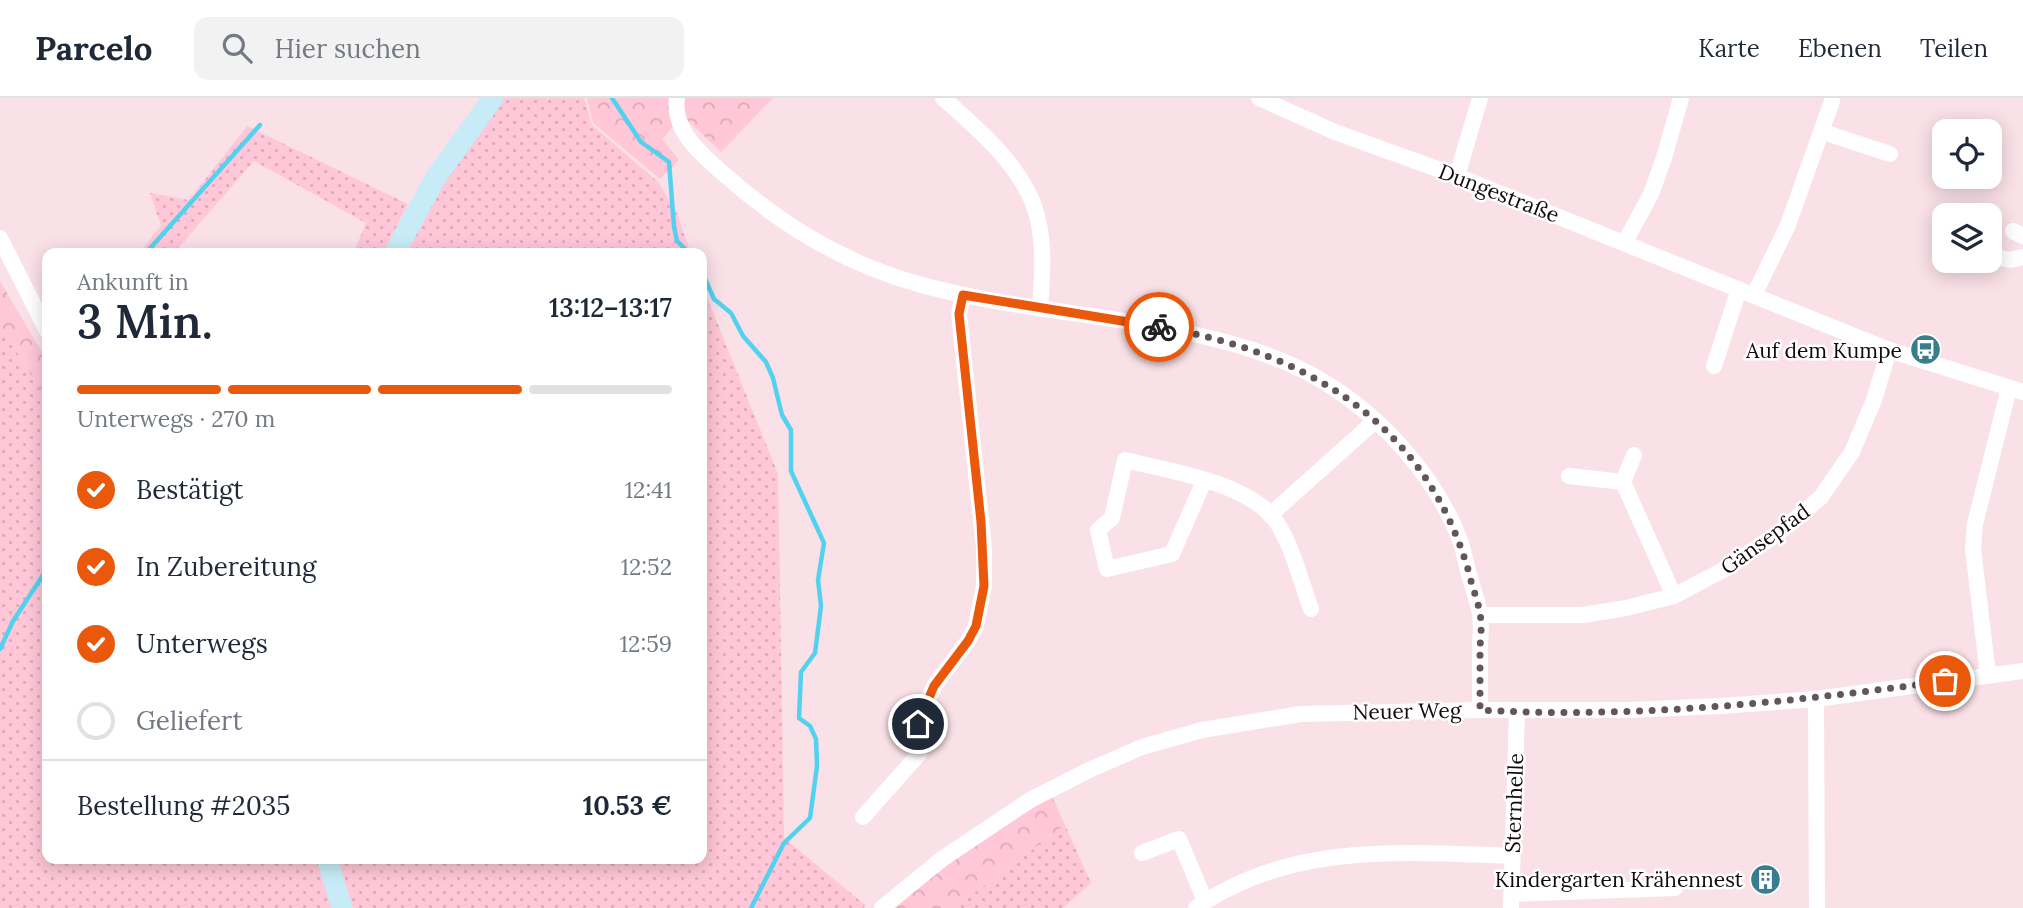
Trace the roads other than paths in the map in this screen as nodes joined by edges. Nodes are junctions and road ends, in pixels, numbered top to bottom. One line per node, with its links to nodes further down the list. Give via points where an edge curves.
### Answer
1 (493, 98): 13 (main road, via 436,177)
2 (943, 98): 18 (street, via 993,146 1018,177 1037,214)
3 (1259, 98): 10 (street, Dungestraße, via 1335,132)
4 (1480, 98): 10 (street)
5 (1681, 98): 12 (street, via 1651,194)
6 (677, 101): 17 (street, via 678,124 694,145 776,217 875,270)
7 (1832, 101): 8 (street)
8 (1822, 132): 9 (street); 16 (street, via 1788,225)
9 (1889, 154)
10 (1457, 176): 12 (street, Dungestraße)
11 (0, 237): 19 (street)
12 (1625, 242): 16 (street, Dungestraße)
13 (397, 248)
14 (2023, 257): 15 (street)
15 (2002, 258)
16 (1746, 292): 20 (street, Dungestraße); 21 (street)
17 (963, 295): 18 (street); 37 (street, via 959,314 984,586 976,626 934,686 918,724 919,754)
18 (1040, 309): 23 (street, via 1170,329 1271,357 1328,384)
19 (42, 321)
20 (1889, 350): 22 (street, Dungestraße); 29 (street, Gänsepfad, via 1852,452 1821,497 1780,532)
21 (1714, 366)
22 (2016, 390): 33 (street, via 1975,524 1973,548)
23 (1375, 421): 28 (street); 31 (street, via 1417,465 1444,507)
24 (1634, 455): 27 (street)
25 (1569, 476): 27 (street)
26 (1204, 481): 26 (street, via 1125,460 1112,518 1098,530 1107,569 1172,554); 28 (street, via 1249,499)
27 (1623, 482): 29 (street)
28 (1270, 515): 30 (street, via 1283,536)
29 (1674, 596): 31 (street, Gänsepfad, via 1583,615)
30 (1311, 610)
31 (1481, 615): 35 (street)
32 (2023, 671): 33 (street, Neuer Weg)
33 (1988, 675): 34 (street, Neuer Weg)
34 (1816, 699): 36 (street, Neuer Weg); 46 (street)
35 (1480, 710): 36 (street, Neuer Weg); 45 (street, Neuer Weg, via 1301,714 1175,736 1088,770 1030,800 942,859)
36 (1517, 712): 39 (street, Sternhelle)
37 (863, 817)
38 (1142, 853): 43 (street, via 1179,839)
39 (1512, 856): 42 (street, Sternhelle); 43 (street, via 1340,855 1268,873)
40 (329, 864): 44 (main road)
41 (1675, 888): 42 (street, Sternhelle)
42 (1512, 901)
43 (1201, 905)
44 (342, 908)
45 (882, 908)
46 (1817, 908)

